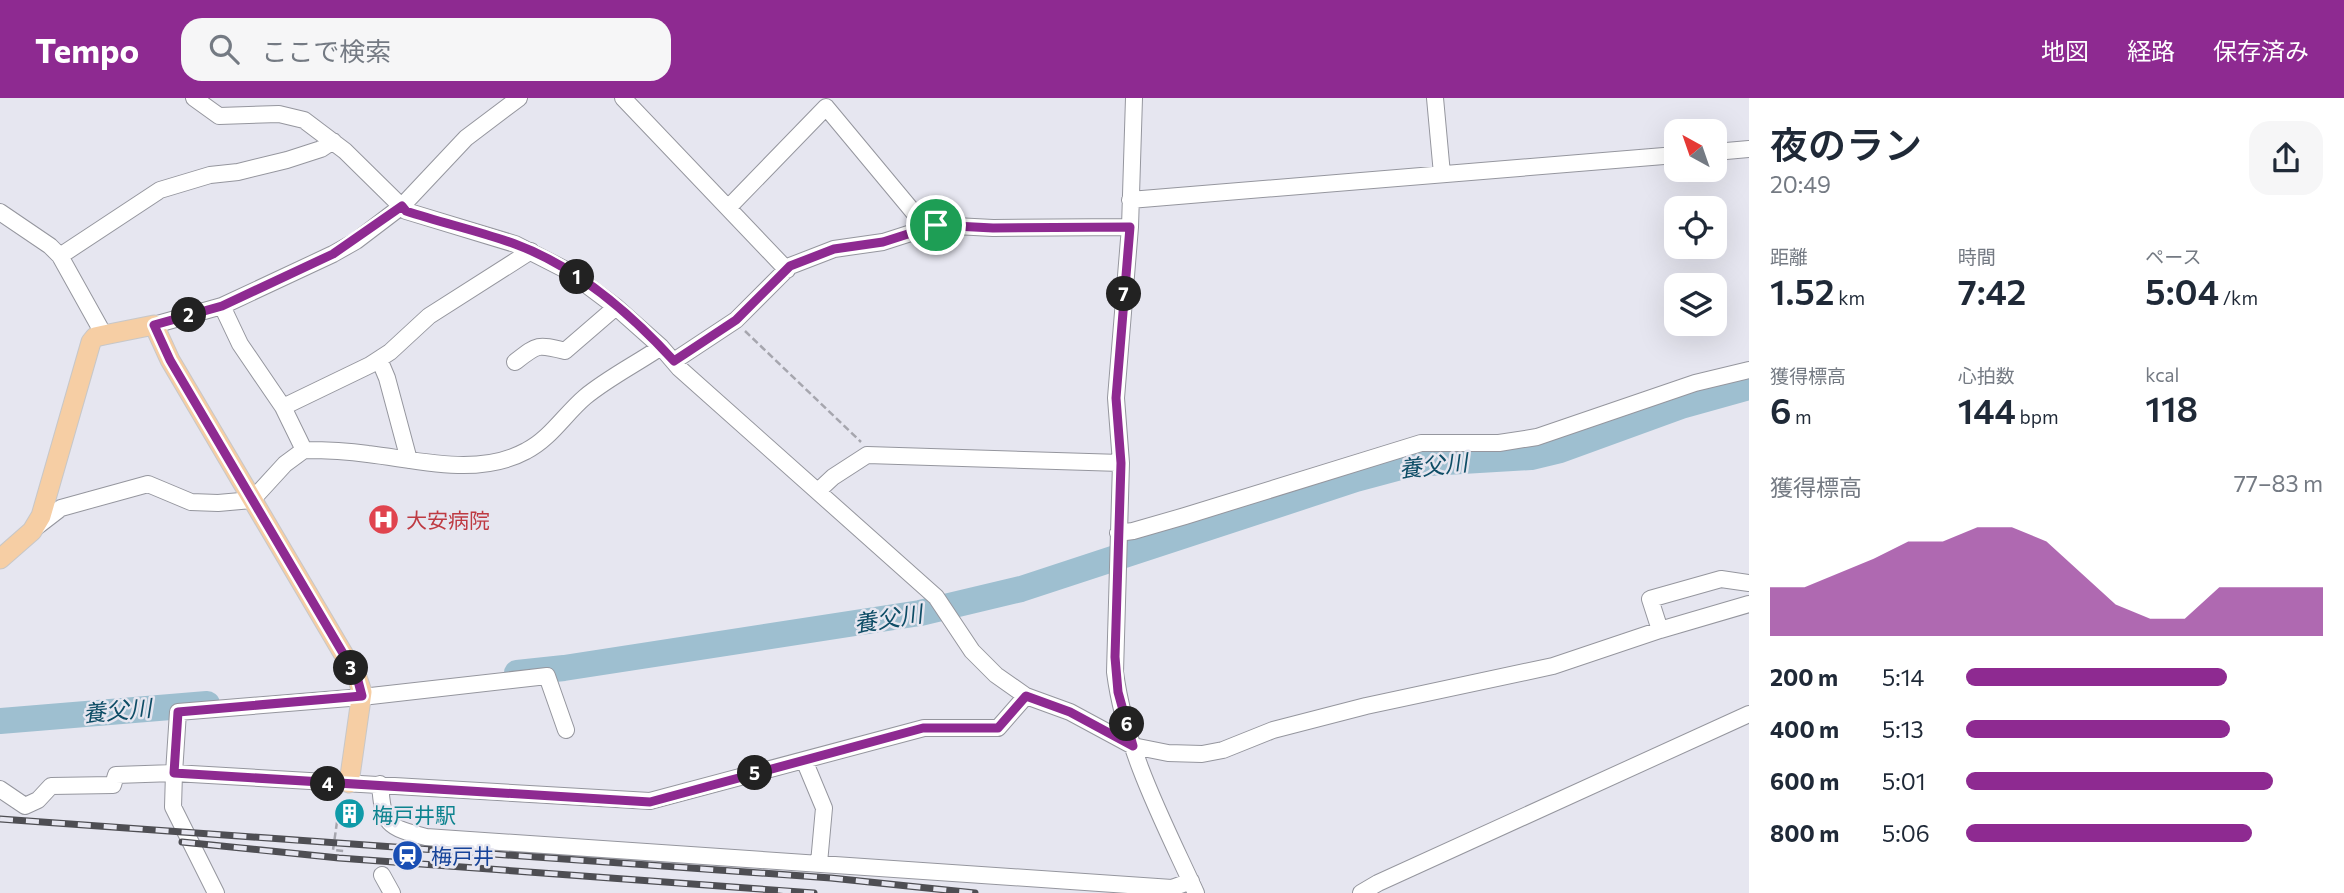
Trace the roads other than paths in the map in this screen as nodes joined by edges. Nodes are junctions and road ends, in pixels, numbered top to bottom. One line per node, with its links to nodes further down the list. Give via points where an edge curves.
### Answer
1 (194, 98): 6 (street, via 219,116 296,117)
2 (519, 98): 12 (street, via 466,138)
3 (623, 98): 13 (street)
4 (1135, 98): 11 (street)
5 (1435, 98): 10 (street)
6 (333, 141): 12 (street); 18 (street, via 287,160 160,190)
7 (1749, 149): 8 (street)
8 (1727, 151)
9 (1664, 156): 10 (street)
10 (1442, 174): 11 (street)
11 (1130, 201): 16 (street)
12 (402, 206): 17 (street); 20 (street, via 333,254)
13 (728, 208): 15 (street, via 826,107); 19 (street)
14 (0, 212): 18 (street)
15 (925, 226): 16 (street); 19 (street, via 883,242 834,249)
16 (1130, 227): 32 (street, via 1116,398)
17 (531, 251): 21 (street, via 568,271); 25 (street, via 429,316)
18 (60, 256): 23 (street)
19 (787, 270): 26 (street, via 736,320)
20 (222, 306): 22 (street); 29 (street, via 240,344)
21 (616, 307): 24 (street); 27 (street, via 565,351 540,346)
22 (154, 325): 23 (main road); 34 (main road)
23 (104, 335): 35 (main road, via 91,342)
24 (661, 347): 26 (street); 31 (street, via 593,390 528,450 494,463)
25 (380, 359): 29 (street); 31 (street)
26 (674, 361): 33 (street)
27 (515, 362)
28 (1749, 370): 36 (street, via 1695,383 1537,437 1499,443 1421,443)
29 (283, 407): 30 (street)
30 (304, 450): 31 (street); 34 (street)
31 (409, 460)
32 (1121, 463): 33 (street, via 867,455); 36 (street)
33 (818, 491): 42 (street, via 936,597 972,651)
34 (252, 500): 35 (street, via 191,502 148,484 61,508); 41 (main road)
35 (35, 528): 37 (main road)
36 (1117, 538): 45 (street, via 1115,673)
37 (0, 559)
38 (1749, 583): 40 (street, via 1721,579 1650,599)
39 (1749, 604): 40 (street)
40 (1660, 630): 45 (street, via 1553,666 1366,706 1273,730 1223,750 1179,753)
41 (360, 689): 44 (street, via 547,676); 47 (street, via 178,712); 48 (main road)
42 (1026, 696): 45 (street, via 1070,712); 46 (street, via 998,728 923,728)
43 (1749, 714): 56 (street)
44 (566, 730)
45 (1133, 746): 53 (street)
46 (804, 760): 49 (street, via 650,802); 51 (street, via 824,808)
47 (174, 773): 48 (street); 50 (street, via 117,775 113,785 51,786 25,806); 54 (street, via 173,807)
48 (349, 783): 49 (street)
49 (380, 784): 51 (street, via 383,813 394,829 426,837)
50 (0, 789)
51 (818, 863): 53 (street)
52 (382, 875): 55 (street)
53 (1194, 887)
54 (216, 893)
55 (392, 893)
56 (1361, 893)

